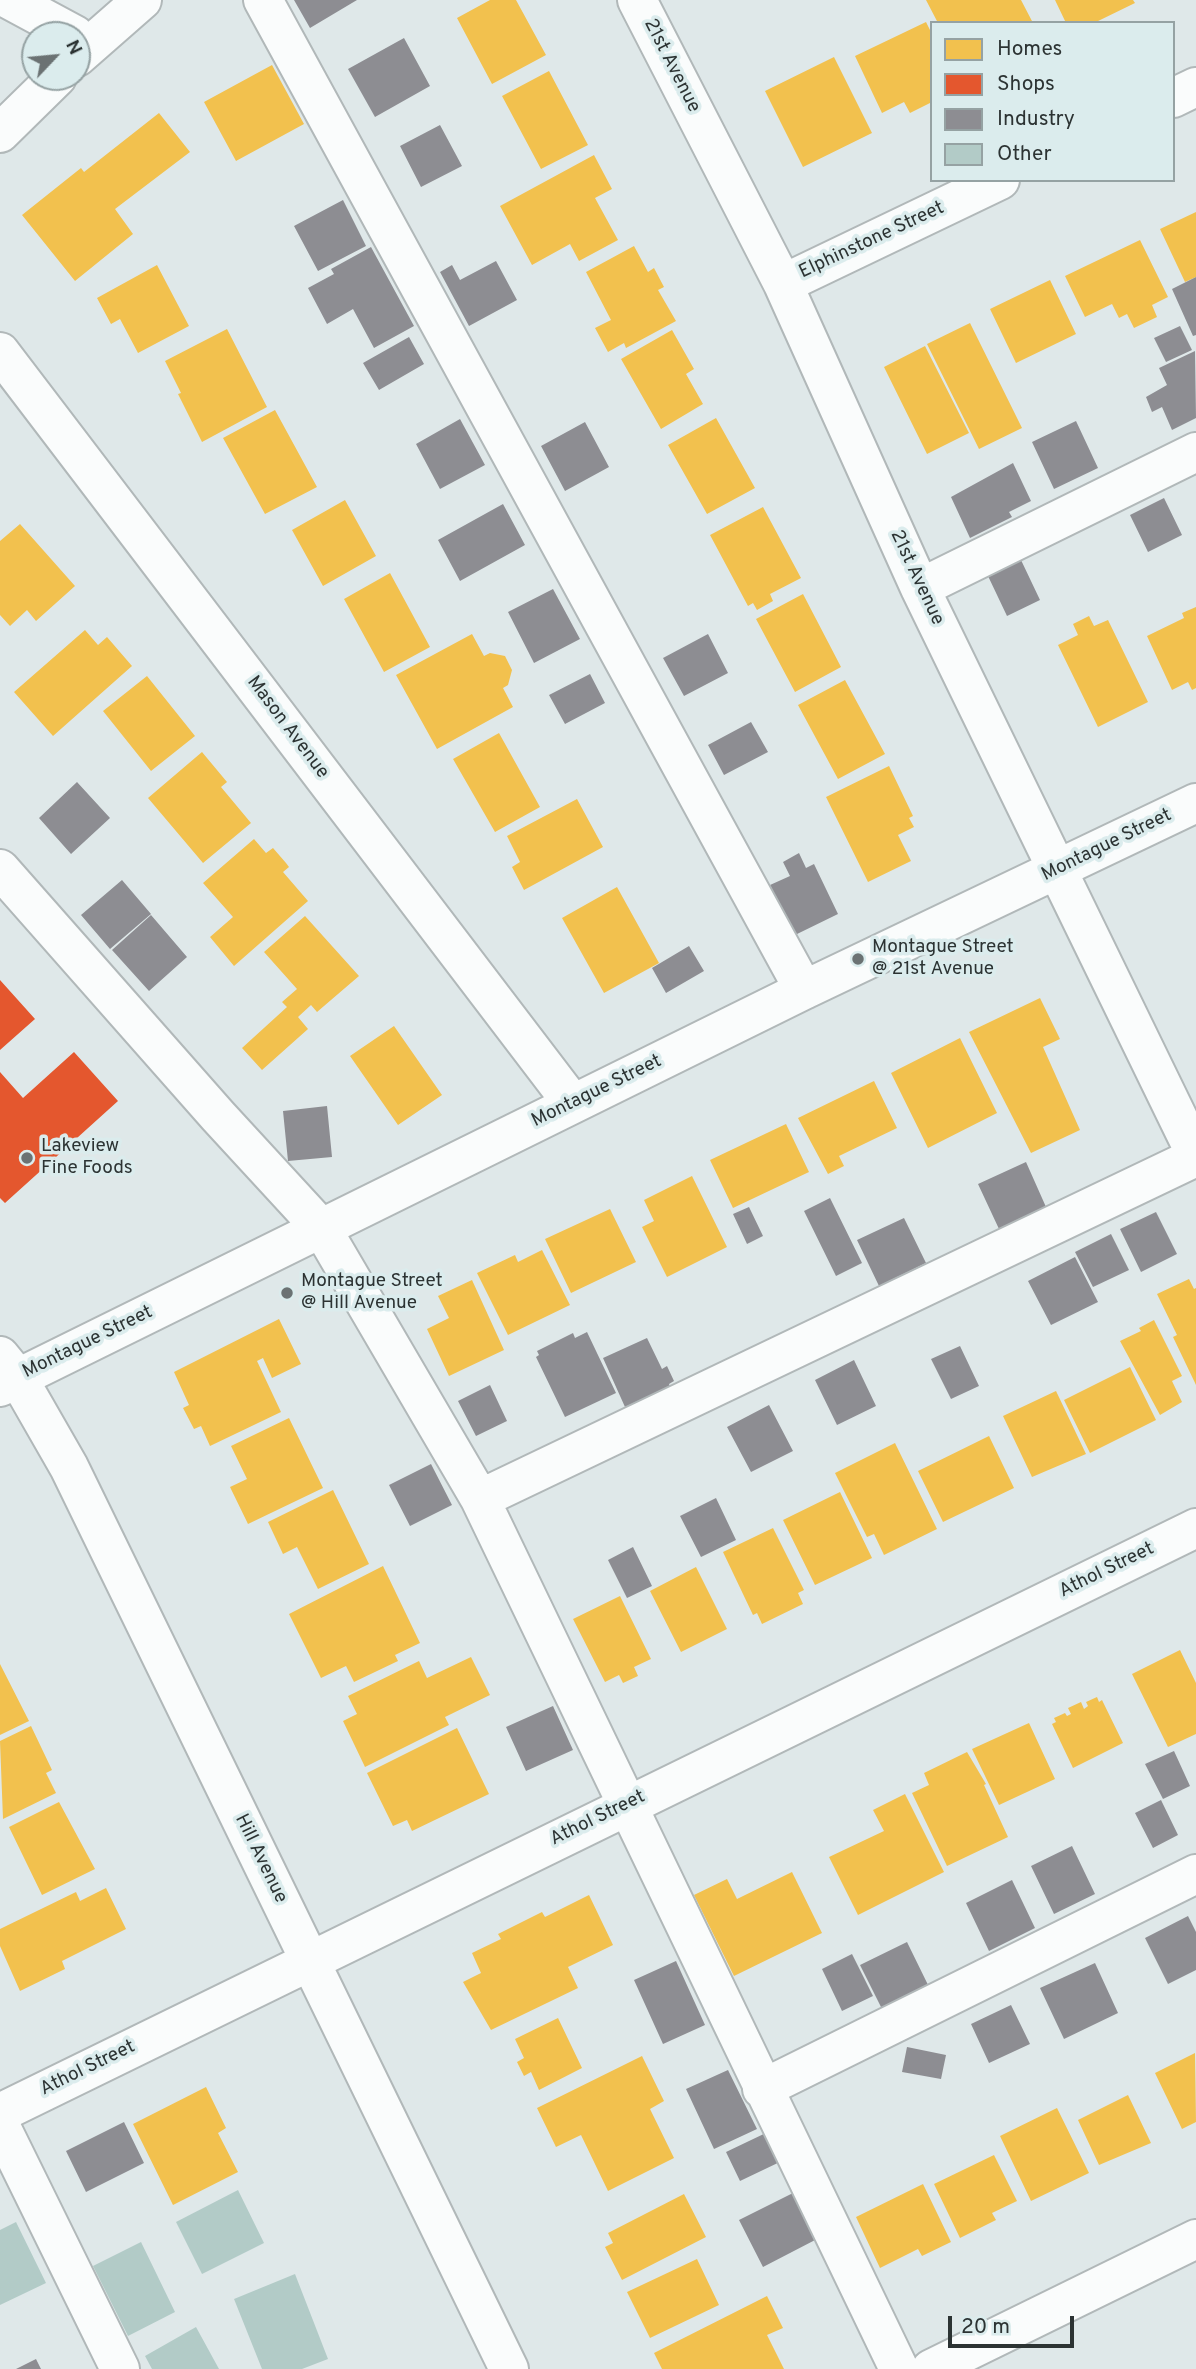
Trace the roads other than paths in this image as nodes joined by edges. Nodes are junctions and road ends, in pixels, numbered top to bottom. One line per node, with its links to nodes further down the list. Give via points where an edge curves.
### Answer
1 (10, 0): 5 (street)
2 (142, 0): 6 (street)
3 (263, 0): 19 (street)
4 (640, 1): 12 (street, 21st Avenue)
5 (44, 21)
6 (91, 35)
7 (1196, 87): 9 (street)
8 (43, 91): 10 (street)
9 (1175, 96)
10 (0, 133)
11 (996, 182): 12 (street, Elphinstone Street)
12 (783, 284): 15 (street, 21st Avenue)
13 (0, 352): 20 (street, Mason Avenue)
14 (1196, 452): 15 (street)
15 (920, 588): 18 (street, 21st Avenue)
16 (1196, 803): 18 (street, Montague Street)
17 (0, 869): 22 (street)
18 (1057, 871): 19 (street, Montague Street); 21 (street, 21st Avenue)
19 (804, 990): 20 (street, Montague Street)
20 (573, 1104): 22 (street, Montague Street)
21 (1196, 1156): 24 (street)
22 (322, 1229): 23 (street, Montague Street); 24 (street)
23 (6, 1373): 28 (street, Hill Avenue, via 69,1466)
24 (481, 1499): 26 (street)
25 (1196, 1528): 26 (street, Athol Street)
26 (627, 1805): 28 (street, Athol Street); 29 (street)
27 (1196, 1874): 29 (street)
28 (309, 1960): 30 (street, Athol Street); 34 (street, Hill Avenue)
29 (762, 2089): 35 (street)
30 (0, 2113)
31 (0, 2125): 33 (street)
32 (1196, 2239): 36 (street)
33 (120, 2369)
34 (509, 2369)
35 (900, 2369)
36 (931, 2369)

